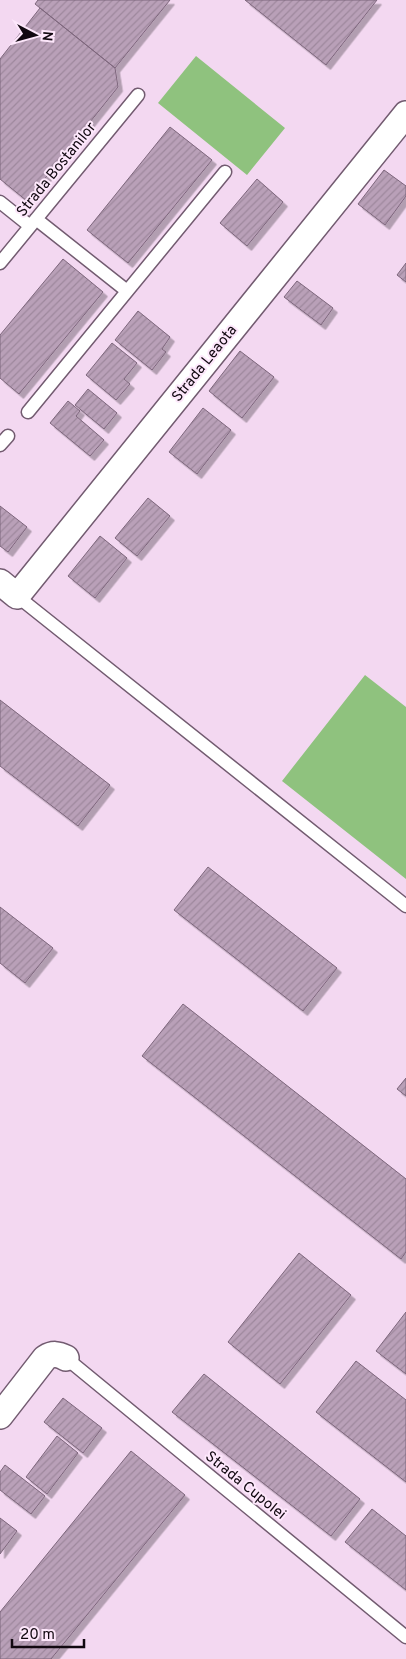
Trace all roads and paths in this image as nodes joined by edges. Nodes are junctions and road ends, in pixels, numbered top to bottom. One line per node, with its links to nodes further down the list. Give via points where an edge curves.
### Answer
1 (138, 95): 5 (lane, Strada Bostanilor)
2 (406, 114): 9 (street, Strada Leaota)
3 (225, 172): 7 (lane)
4 (0, 202): 5 (lane)
5 (33, 222): 6 (lane, Strada Bostanilor); 7 (lane)
6 (0, 263)
7 (127, 291): 8 (lane)
8 (28, 412)
9 (8, 589): 10 (lane)
10 (406, 906)
11 (66, 1358): 12 (street, via 58,1354 45,1358); 13 (lane, Strada Cupolei)
12 (0, 1416)
13 (406, 1637)

